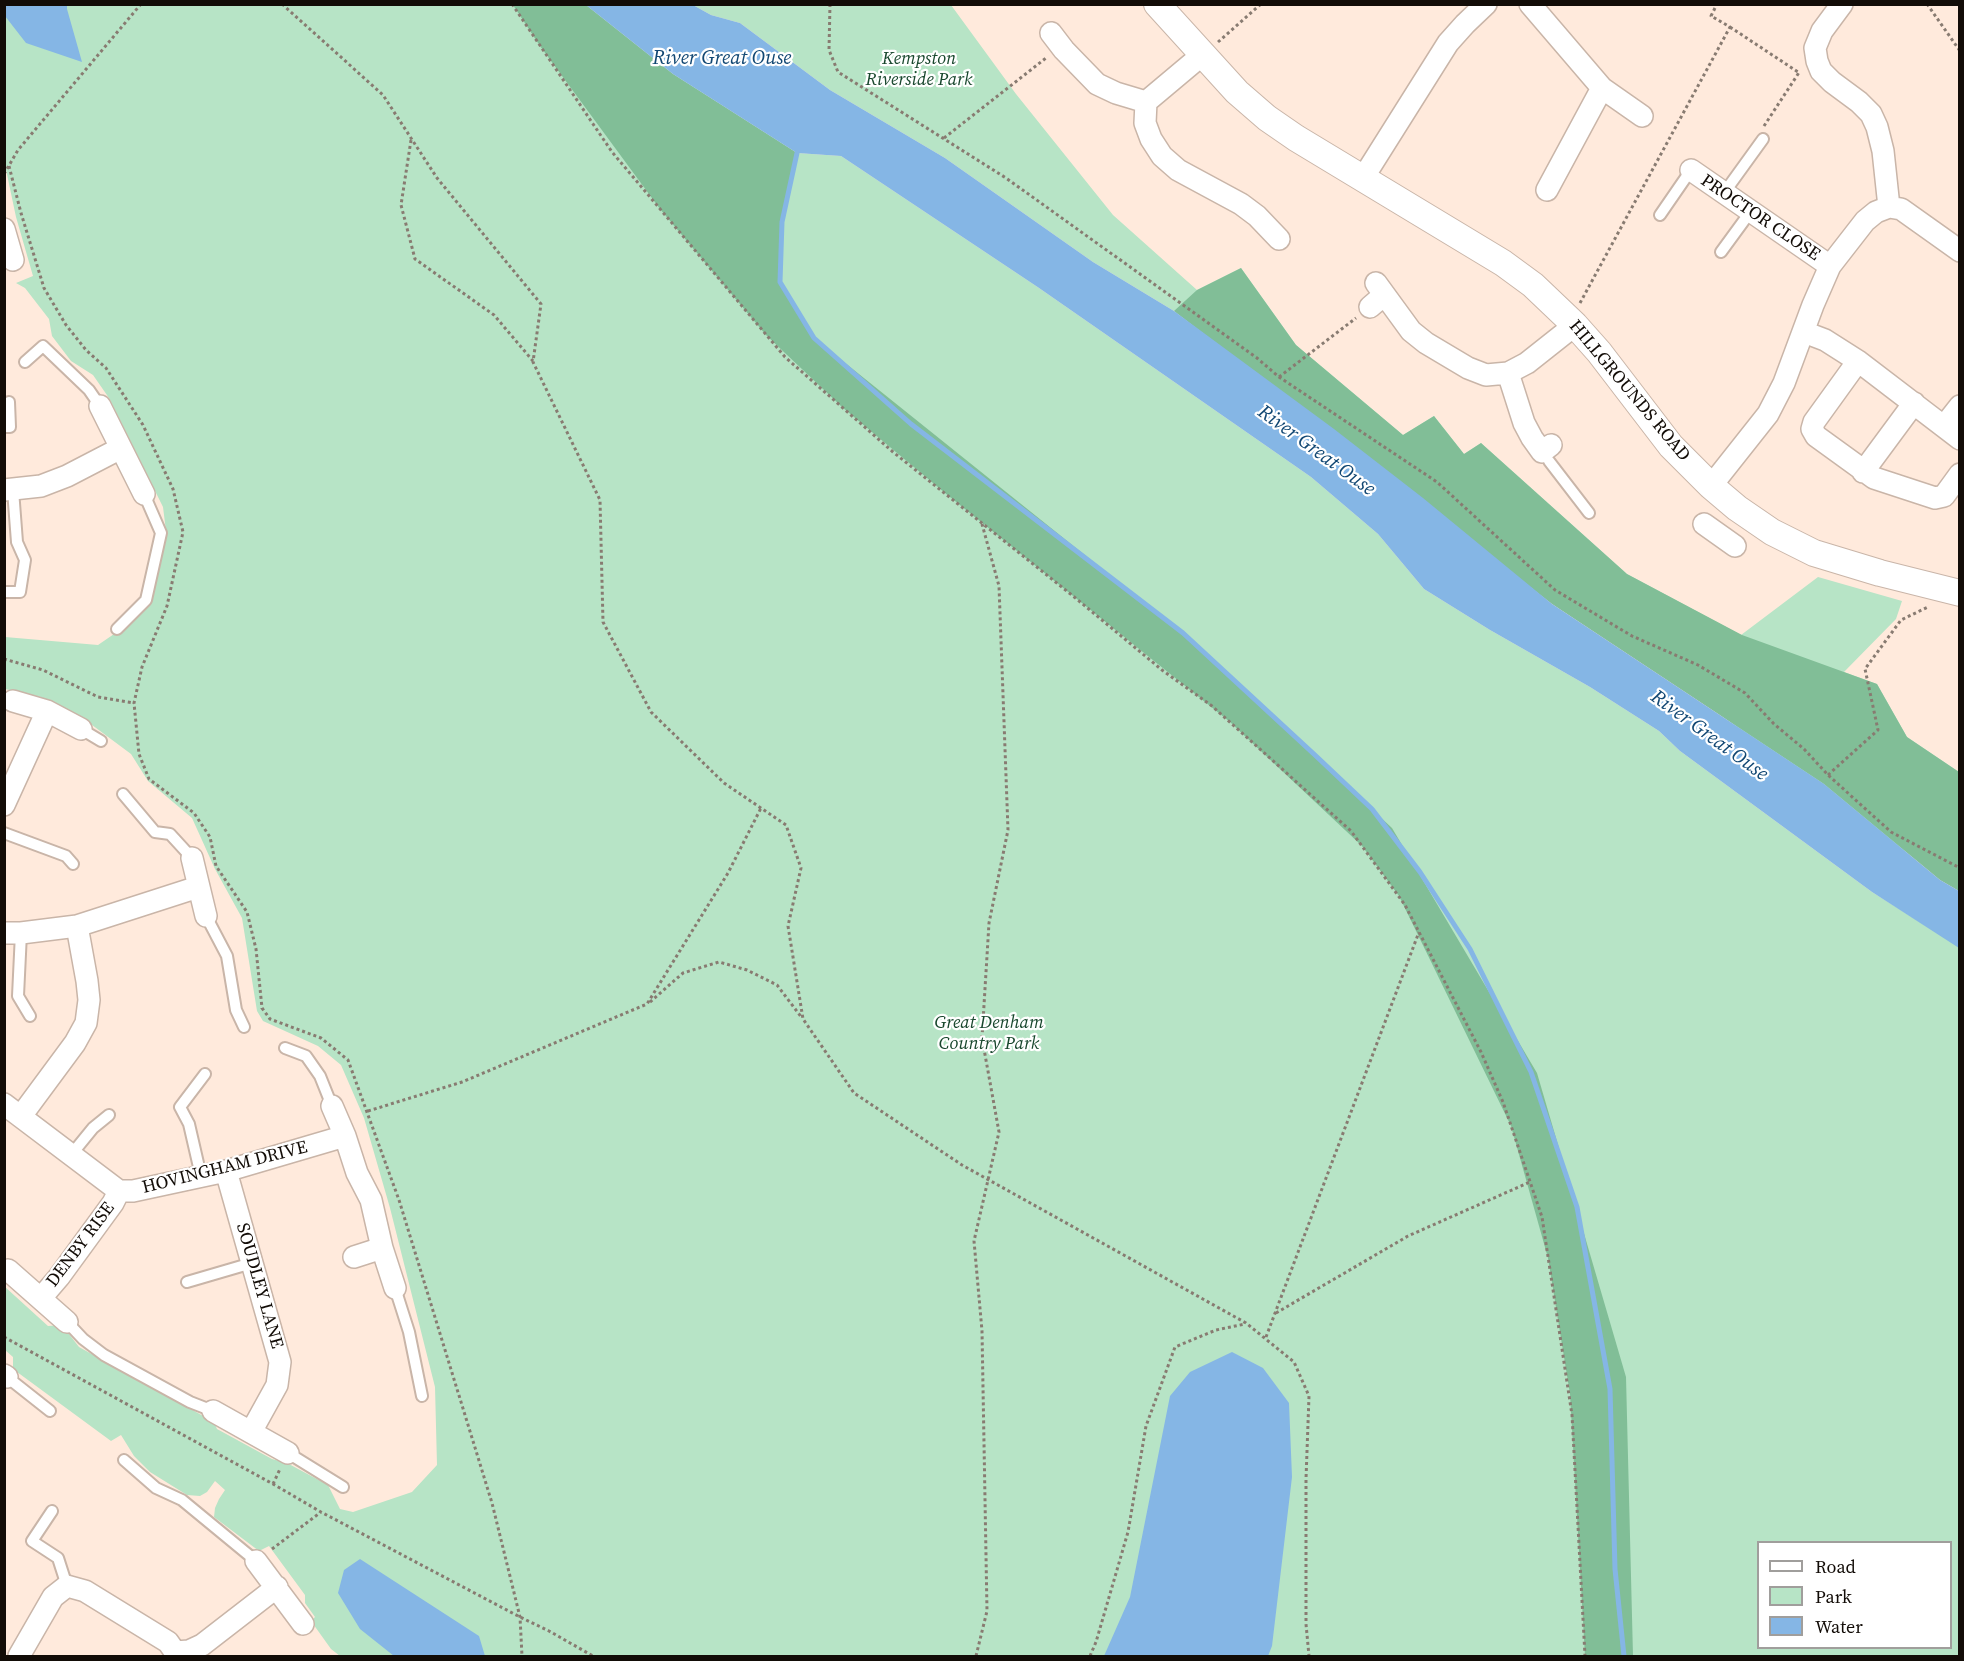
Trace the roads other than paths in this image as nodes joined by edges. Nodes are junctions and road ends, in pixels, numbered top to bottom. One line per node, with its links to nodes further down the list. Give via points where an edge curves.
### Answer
1 (1157, 4): 6 (street, HILLGROUNDS ROAD)
2 (1486, 4): 12 (street, via 1448,43)
3 (1530, 4): 7 (street)
4 (1842, 4): 15 (street, via 1822,31 1815,48 1817,61 1832,82 1871,114 1883,151)
5 (1051, 33): 8 (street, via 1059,54 1097,84)
6 (1203, 55): 8 (street); 12 (street, HILLGROUNDS ROAD, via 1236,92 1267,118)
7 (1602, 88): 9 (street); 13 (street)
8 (1146, 102): 19 (street, via 1145,123 1162,156 1185,175 1241,204 1257,216)
9 (1642, 116)
10 (1763, 139): 14 (lane)
11 (1691, 170): 14 (street, PROCTOR CLOSE); 17 (lane)
12 (1363, 178): 25 (street, HILLGROUNDS ROAD, via 1503,263)
13 (1547, 190)
14 (1724, 193): 16 (street, PROCTOR CLOSE)
15 (1889, 207): 20 (street, via 1901,209); 23 (street, via 1865,221)
16 (1751, 211): 21 (lane); 23 (street, PROCTOR CLOSE)
17 (1660, 215)
18 (4, 229): 22 (street)
19 (1269, 235)
20 (1956, 243)
21 (1721, 252)
22 (13, 260)
23 (1830, 266): 26 (street)
24 (1376, 295): 29 (street, via 1426,343 1468,368 1486,375)
25 (1572, 322): 29 (street, via 1527,363); 40 (street, HILLGROUNDS ROAD, via 1671,446)
26 (1804, 332): 27 (street); 40 (street, via 1768,414)
27 (1858, 361): 31 (street); 38 (street, via 1812,429)
28 (25, 362): 32 (lane, via 43,346 89,390)
29 (1508, 373): 37 (street, via 1524,423)
30 (9, 402): 34 (lane, via 10,427)
31 (1914, 403): 35 (street); 38 (street)
32 (100, 406): 36 (street)
33 (1959, 406): 35 (street)
34 (4, 427)
35 (1952, 432)
36 (121, 448): 41 (street, via 41,486); 42 (street)
37 (1547, 453): 44 (lane)
38 (1863, 472): 39 (street, via 1935,498 1944,496)
39 (1959, 474)
40 (1711, 486): 43 (street, HILLGROUNDS ROAD)
41 (9, 490): 46 (lane, via 17,542 25,560 20,592)
42 (144, 494): 48 (lane, via 161,533 146,600)
43 (1737, 508): 45 (street); 47 (street, HILLGROUNDS ROAD, via 1772,532 1814,553)
44 (1589, 513)
45 (1719, 534)
46 (4, 592)
47 (1959, 593)
48 (117, 629)
49 (13, 701): 50 (street)
50 (47, 711): 51 (street); 54 (street)
51 (81, 729): 52 (lane)
52 (100, 741)
53 (123, 794): 56 (lane, via 155,832 170,834)
54 (4, 805)
55 (4, 833): 57 (lane, via 66,856)
56 (192, 858): 58 (street)
57 (73, 864)
58 (198, 887): 59 (street); 60 (street)
59 (206, 916): 63 (lane, via 227,956 236,1010)
60 (77, 926): 61 (street); 67 (street, HOVINGHAM DRIVE, via 89,1000 86,1023 75,1043)
61 (13, 933): 62 (lane, via 18,996)
62 (30, 1016)
63 (244, 1027)
64 (285, 1048): 66 (lane, via 306,1056 320,1076)
65 (205, 1074): 72 (lane, via 180,1107 189,1124)
66 (332, 1106): 69 (street)
67 (13, 1110): 70 (street, HOVINGHAM DRIVE)
68 (109, 1115): 70 (lane)
69 (345, 1136): 71 (street, HOVINGHAM DRIVE); 74 (street, via 371,1200)
70 (71, 1155): 73 (street, HOVINGHAM DRIVE)
71 (226, 1171): 72 (street, HOVINGHAM DRIVE); 76 (street, SOUDLEY LANE)
72 (201, 1176): 73 (street, HOVINGHAM DRIVE)
73 (119, 1191): 80 (street, DENBY RISE)
74 (382, 1248): 75 (street); 79 (street)
75 (354, 1257)
76 (252, 1263): 78 (lane); 86 (street, SOUDLEY LANE, via 280,1362 277,1384)
77 (6, 1269): 80 (street, DENBY RISE)
78 (187, 1282)
79 (395, 1288): 83 (lane)
80 (41, 1298): 81 (street, DENBY RISE)
81 (67, 1322): 85 (lane, via 104,1355)
82 (6, 1376): 84 (lane)
83 (422, 1395)
84 (50, 1411)
85 (213, 1411): 86 (street)
86 (251, 1432): 87 (street)
87 (288, 1453): 89 (lane)
88 (124, 1460): 91 (lane, via 156,1488 182,1500)
89 (344, 1487)
90 (52, 1511): 92 (lane, via 32,1541 58,1558)
91 (256, 1561): 93 (street)
92 (67, 1586): 95 (street, via 85,1591 168,1642); 96 (street, via 53,1598)
93 (277, 1587): 94 (street); 95 (street, via 202,1645)
94 (303, 1624)
95 (174, 1654)
96 (19, 1656)

